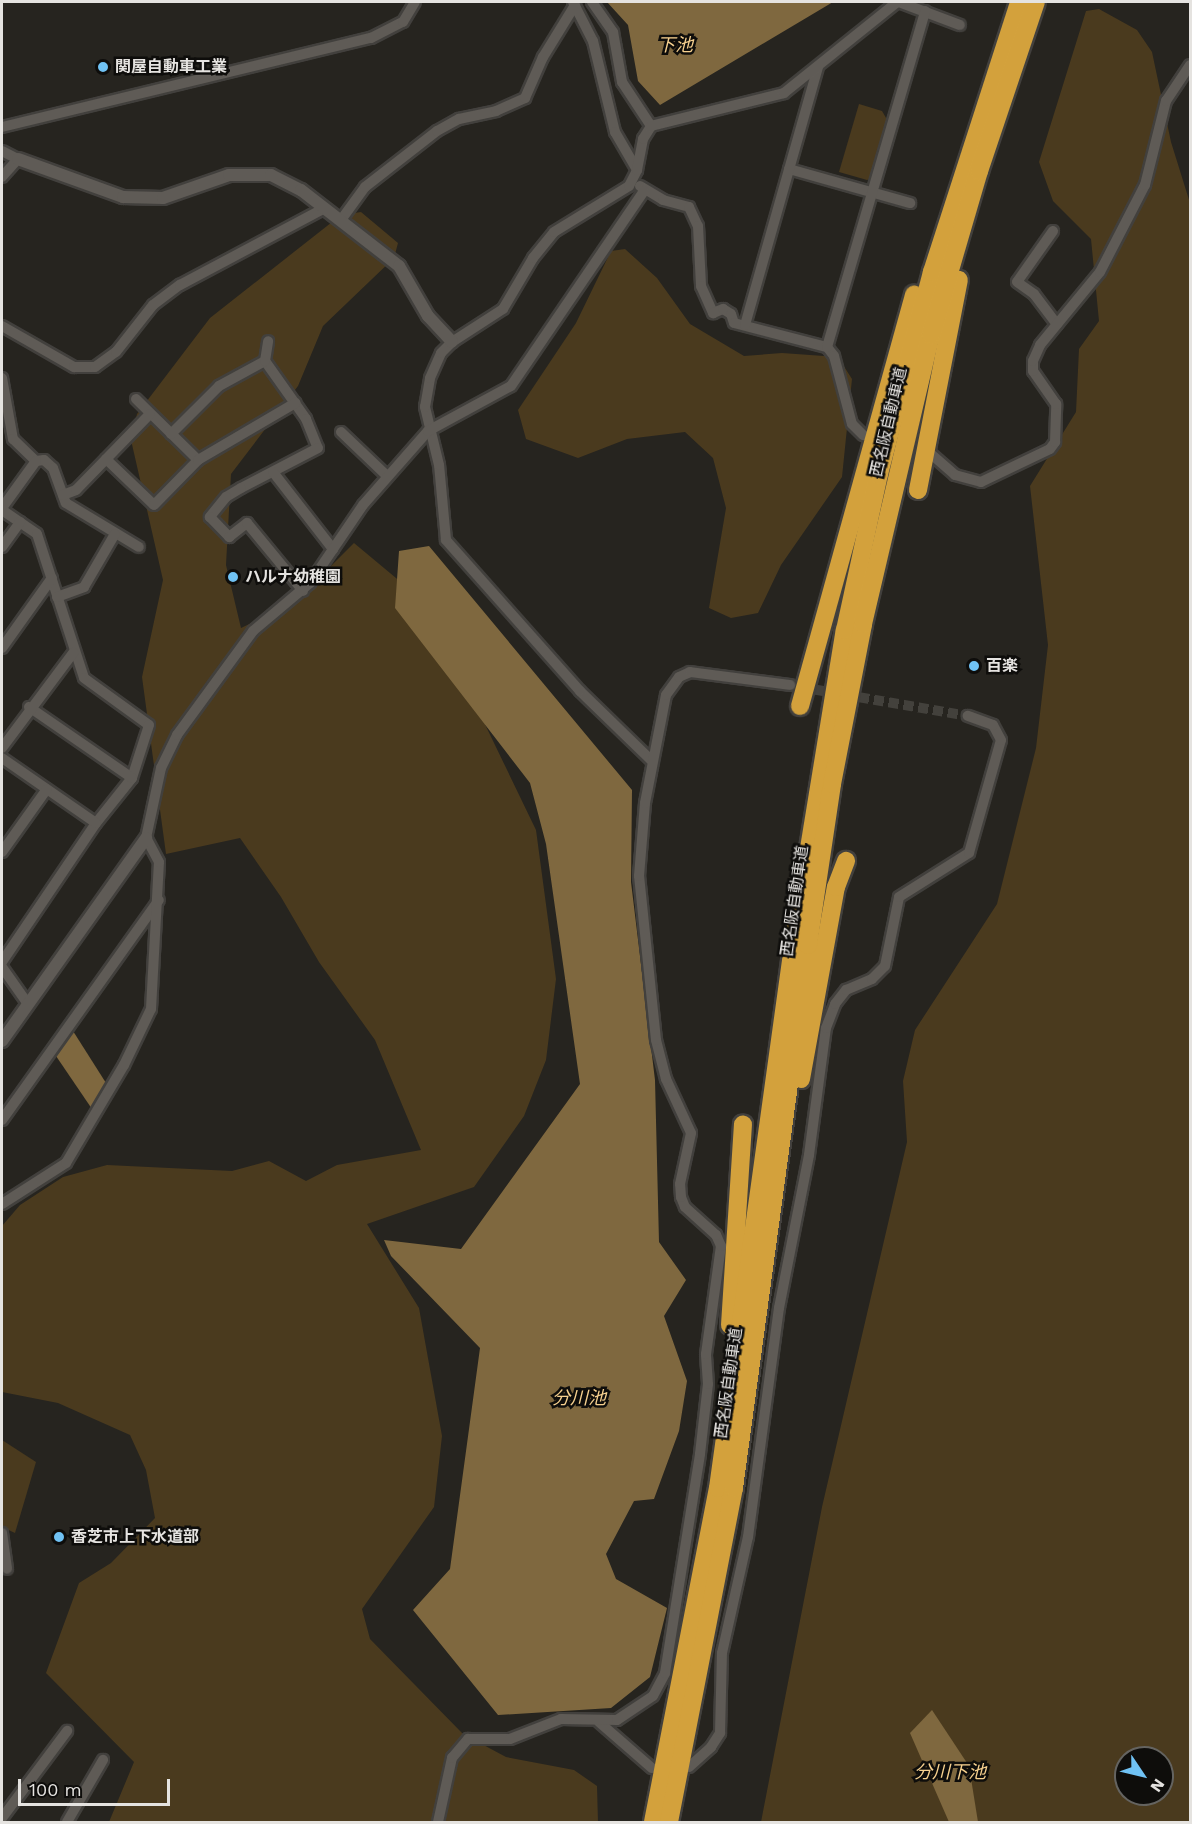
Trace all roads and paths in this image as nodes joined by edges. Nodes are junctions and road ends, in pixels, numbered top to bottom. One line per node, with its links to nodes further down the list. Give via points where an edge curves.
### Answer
1 (415, 2): 12 (street, via 403,22 371,38)
2 (592, 2): 11 (street, via 612,32 622,81)
3 (898, 2): 7 (street); 10 (street)
4 (1019, 2): 25 (highway, 西名阪自動車道)
5 (1036, 2): 16 (highway, 西名阪自動車道)
6 (574, 3): 17 (street, via 596,50 615,132); 23 (street, via 525,98 437,130 365,187)
7 (925, 11): 8 (street); 20 (street)
8 (960, 25)
9 (1191, 65): 26 (street, via 1166,101 1153,161 1126,223 1088,291)
10 (818, 67): 11 (street, via 770,98); 15 (street)
11 (651, 126): 17 (street, via 643,139)
12 (2, 127)
13 (2, 151): 14 (street)
14 (18, 159): 18 (street); 22 (street, via 123,197 163,198 229,175 271,175)
15 (789, 170): 20 (street); 28 (street)
16 (979, 171): 47 (highway, via 983,182 941,355); 81 (highway, 西名阪自動車道, via 913,400 863,624 824,838)
17 (635, 174): 19 (street); 30 (street, via 619,194 586,209 554,232 533,258 503,309)
18 (2, 177)
19 (644, 191): 28 (street, via 689,207 698,226 701,286 714,313 723,309 732,314 734,323); 37 (street, via 511,386)
20 (871, 194): 21 (street); 31 (street)
21 (910, 203)
22 (325, 208): 23 (street); 27 (street, via 180,285 153,305 116,352 95,367 74,367)
23 (341, 220): 30 (street, via 399,266 428,316)
24 (1053, 231): 26 (street, via 1017,282 1034,294)
25 (932, 272): 61 (highway, via 917,282); 82 (highway, 西名阪自動車道, via 879,474 831,705 793,946)
26 (1057, 324): 41 (street, via 1033,361 1033,371 1056,404 1058,423 1050,449 981,482 955,476)
27 (2, 326)
28 (746, 326): 31 (street)
29 (268, 341): 32 (street)
30 (452, 342): 37 (street, via 441,353 430,378 425,407)
31 (827, 347): 40 (street, via 834,356 852,424)
32 (265, 361): 35 (street); 39 (street, via 219,386)
33 (2, 378): 44 (street, via 13,439)
34 (136, 399): 36 (street)
35 (295, 403): 43 (street); 45 (street, via 318,448)
36 (150, 414): 39 (street); 42 (street)
37 (428, 431): 46 (street); 66 (street, via 439,465 442,526 454,553 580,691)
38 (341, 432): 46 (street)
39 (171, 434): 43 (street)
40 (863, 435)
41 (931, 453)
42 (106, 459): 43 (street, via 154,505); 48 (street, via 76,490)
43 (198, 460)
44 (36, 461): 48 (street, via 44,460 53,468); 49 (street)
45 (273, 472): 54 (street); 56 (street, via 225,497 210,516 229,537 247,523)
46 (387, 476): 54 (street)
47 (918, 490)
48 (63, 495): 51 (street, via 66,504)
49 (2, 509): 50 (street)
50 (20, 522): 52 (street); 55 (street, via 37,534)
51 (115, 534): 53 (street); 57 (street, via 84,587)
52 (2, 547)
53 (139, 547)
54 (333, 549): 56 (street)
55 (52, 578): 57 (street); 58 (street)
56 (303, 591): 70 (street, via 260,623 177,735 161,768)
57 (57, 597): 59 (street)
58 (2, 648)
59 (73, 653): 62 (street); 67 (street, via 89,683 149,725)
60 (790, 685): 66 (street, via 690,672 680,677 666,695)
61 (800, 706)
62 (29, 707): 64 (street); 67 (street)
63 (968, 716): 88 (street, via 993,724 1001,740 969,853 899,897 885,966 872,979 846,990 835,1004 826,1028 809,1155 779,1308 748,1537 724,1641 720,1733)
64 (2, 748)
65 (2, 758): 68 (street)
66 (652, 761): 85 (street, via 639,876 656,1040 666,1079 691,1132 681,1197 685,1207 716,1235 721,1246 706,1354 708,1384 699,1454 665,1673 661,1686 640,1707 617,1720)
67 (132, 778): 69 (street)
68 (46, 789): 69 (street); 71 (street)
69 (96, 822): 74 (street)
70 (146, 838): 73 (street, via 159,861); 76 (street)
71 (2, 852)
72 (846, 861): 81 (highway, via 836,887 775,1244)
73 (159, 900): 78 (street); 80 (street, via 152,1009 124,1065 66,1163)
74 (2, 962)
75 (2, 967): 76 (street)
76 (28, 1004): 77 (street)
77 (2, 1041)
78 (2, 1120)
79 (743, 1124): 82 (highway, via 726,1366)
80 (2, 1204)
81 (766, 1253): 94 (highway, 西名阪自動車道, via 732,1499)
82 (734, 1384): 93 (highway, 西名阪自動車道, via 704,1568)
83 (2, 1533): 84 (street)
84 (7, 1569)
85 (599, 1722): 89 (street); 92 (street, via 561,1719 510,1739 468,1739 452,1758)
86 (67, 1731): 90 (street)
87 (103, 1760): 91 (street)
88 (689, 1767)
89 (652, 1768)
90 (2, 1818)
91 (67, 1822)
92 (438, 1822)
93 (653, 1822)
94 (669, 1822)

